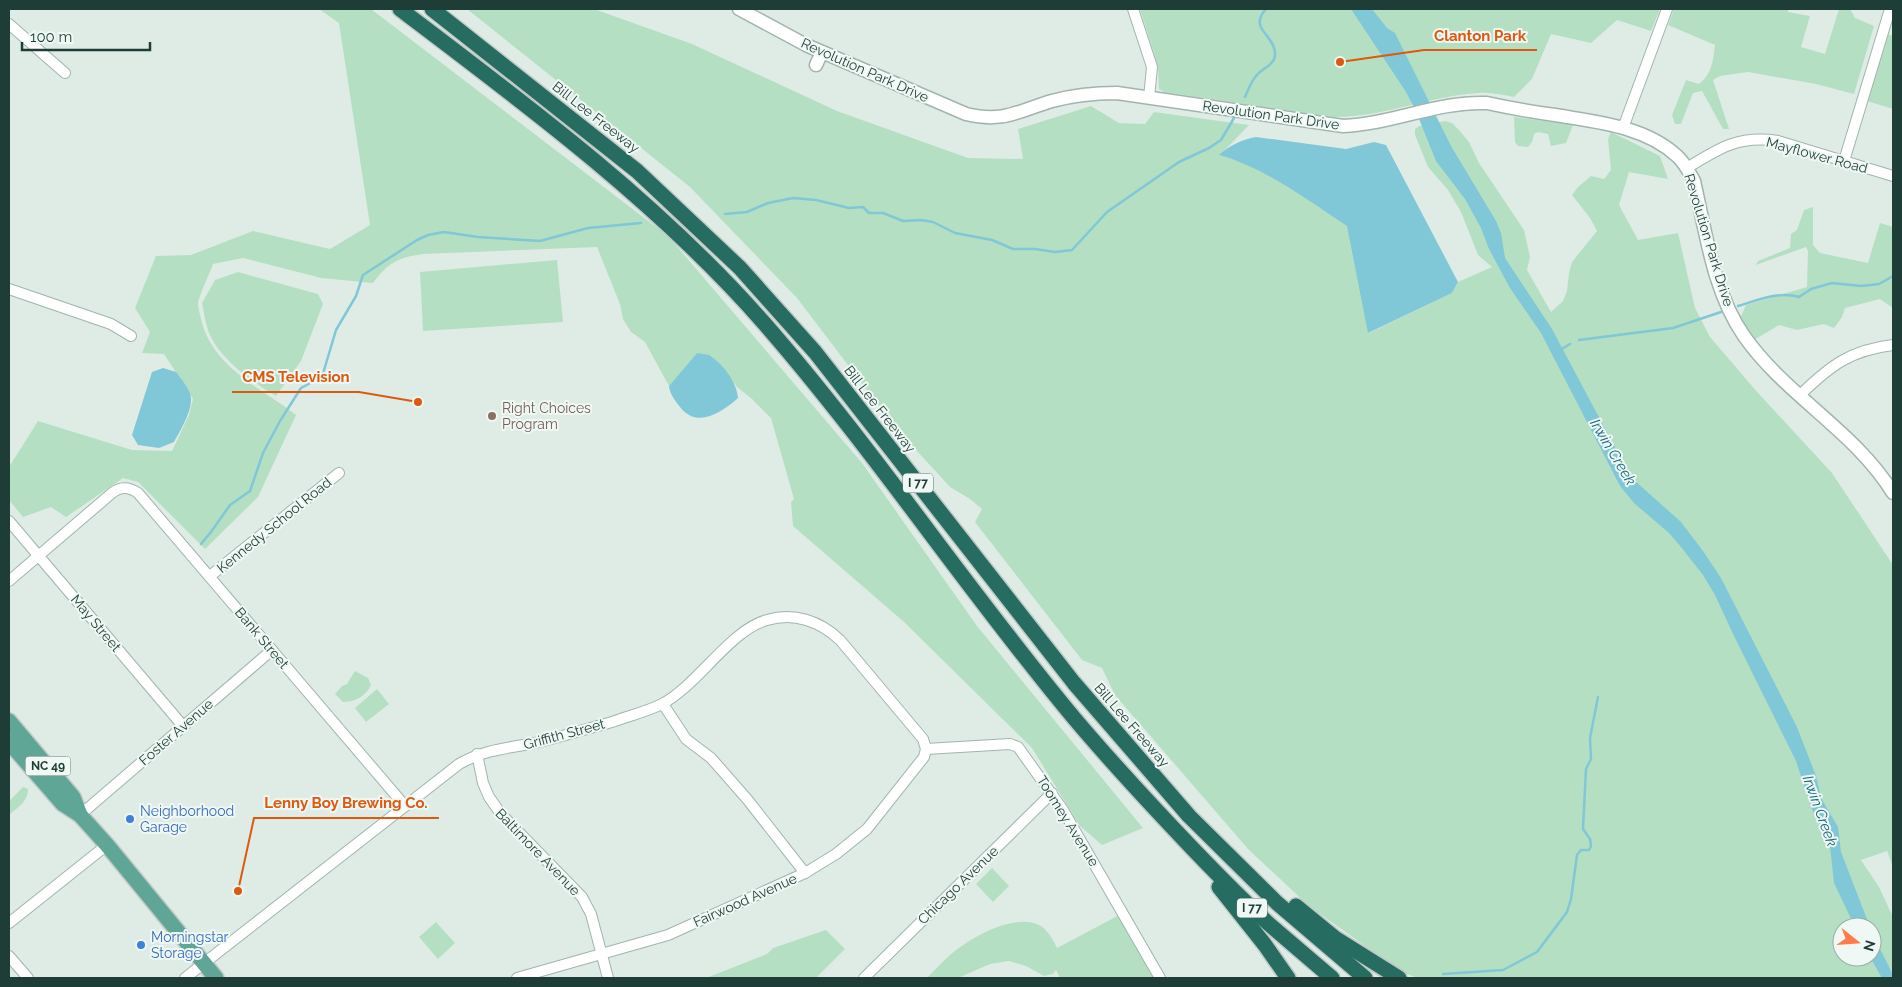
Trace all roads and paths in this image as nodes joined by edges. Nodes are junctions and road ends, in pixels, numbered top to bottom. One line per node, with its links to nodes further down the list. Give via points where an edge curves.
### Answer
1 (432, 9): 36 (highway, Bill Lee Freeway / I 77, via 637,171 740,268 815,352 1074,683)
2 (739, 9): 8 (street, Revolution Park Drive)
3 (1133, 9): 11 (street, via 1152,67)
4 (1667, 9): 12 (street)
5 (1890, 9): 13 (street)
6 (402, 11): 37 (highway, I 77, via 616,179 744,301 808,376 1073,717)
7 (9, 24): 10 (street)
8 (822, 52): 9 (street); 11 (street, Revolution Park Drive, via 979,117 1008,116 1051,101 1089,93)
9 (816, 65)
10 (64, 73)
11 (1149, 98): 12 (street, Revolution Park Drive, via 1343,126 1380,122 1474,102)
12 (1623, 128): 14 (street, Revolution Park Drive, via 1669,149)
13 (1844, 162): 14 (street, Mayflower Road, via 1778,141 1756,139 1728,144); 15 (street, Mayflower Road)
14 (1687, 168): 19 (street, Revolution Park Drive, via 1694,181 1719,286 1732,316 1758,353)
15 (1893, 176)
16 (9, 289): 17 (street, via 104,321)
17 (131, 336)
18 (1893, 345): 19 (street, via 1868,349 1842,360 1816,378)
19 (1800, 395): 21 (street, Revolution Park Drive, via 1873,465)
20 (338, 473): 24 (street, Kennedy School Road)
21 (1893, 493)
22 (9, 521): 23 (street, May Street)
23 (39, 556): 24 (street, Bank Street, via 122,488 138,493); 25 (street); 29 (street, May Street)
24 (210, 576): 26 (street, Bank Street)
25 (9, 581)
26 (272, 650): 29 (street, Foster Avenue); 34 (street, Bank Street)
27 (663, 704): 31 (street, Griffith Street, via 753,626 777,617 798,618 818,624 840,640 923,739); 32 (street, Griffith Street, via 570,734); 39 (street, via 686,739 711,758)
28 (9, 721): 35 (main road, NC 49, via 74,797)
29 (183, 726): 35 (street, Foster Avenue)
30 (9, 742): 35 (main road, NC 49, via 63,804)
31 (926, 749): 33 (street, Toomey Avenue, via 1010,744 1030,762); 39 (street, Fairwood Avenue, via 924,757 866,829 836,854)
32 (477, 754): 34 (street, Griffith Street); 41 (street, Baltimore Avenue, via 489,797 500,814 582,897 591,914)
33 (1052, 793): 49 (street, Chicago Avenue); 50 (street, Toomey Avenue)
34 (405, 806): 43 (street, Griffith Street)
35 (80, 815): 38 (main road, NC 49)
36 (1189, 816): 53 (highway, Bill Lee Freeway / I 77, via 1276,903); 54 (highway, via 1335,938)
37 (1177, 832): 51 (highway); 52 (highway, I 77, via 1269,924)
38 (107, 845): 40 (street); 43 (main road, NC 49)
39 (805, 873): 41 (street, Fairwood Avenue, via 668,935)
40 (9, 922)
41 (602, 955): 47 (street, Fairwood Avenue); 48 (street, Baltimore Avenue)
42 (9, 956): 44 (street)
43 (204, 964): 45 (street, Griffith Street); 46 (main road, NC 49)
44 (28, 978)
45 (185, 978)
46 (216, 978)
47 (517, 978)
48 (608, 978)
49 (864, 978)
50 (1160, 978)
51 (1288, 978)
52 (1332, 978)
53 (1365, 978)
54 (1399, 978)

